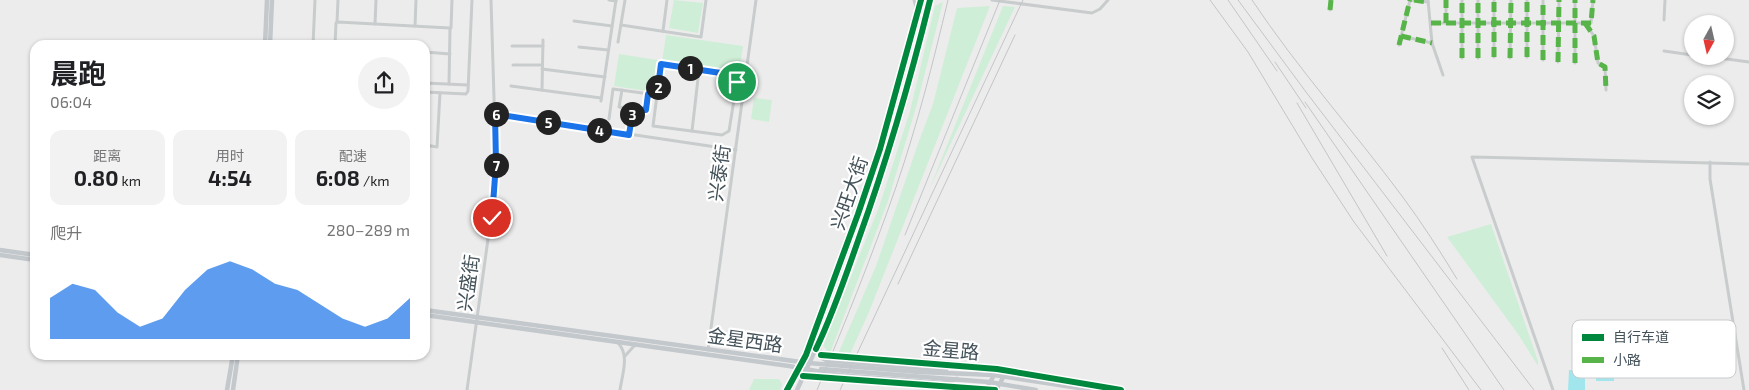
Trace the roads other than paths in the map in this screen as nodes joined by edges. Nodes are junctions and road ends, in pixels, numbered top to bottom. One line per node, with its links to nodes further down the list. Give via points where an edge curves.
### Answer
1 (267, 0): 58 (main road)
2 (272, 0): 59 (main road)
3 (315, 0): 60 (street)
4 (338, 0): 39 (street)
5 (376, 0): 51 (street)
6 (416, 0): 52 (street)
7 (452, 0): 55 (street)
8 (472, 0): 91 (street)
9 (491, 0): 101 (street, 兴盛街)
10 (609, 0): 11 (street)
11 (616, 0): 53 (street)
12 (625, 0): 54 (street)
13 (668, 0): 56 (street)
14 (706, 0): 56 (street, via 700,36)
15 (756, 0): 106 (street, 兴泰街)
16 (914, 0): 36 (street)
17 (920, 0): 36 (main road, 兴旺大街)
18 (930, 0): 117 (main road, 兴旺大街, via 879,183)
19 (992, 0): 20 (street, via 1092,13)
20 (1108, 0)
21 (1332, 0): 35 (street)
22 (1412, 0): 34 (street); 57 (street)
23 (1446, 0): 41 (street)
24 (1462, 0): 42 (street)
25 (1478, 0): 43 (street)
26 (1494, 0): 44 (street)
27 (1511, 0): 45 (street)
28 (1527, 0): 46 (street)
29 (1543, 0): 47 (street)
30 (1559, 0): 48 (street)
31 (1576, 0): 49 (street)
32 (1593, 0): 50 (street, via 1592,23)
33 (1665, 0): 37 (street)
34 (1428, 1): 40 (street)
35 (1330, 10)
36 (917, 12): 126 (main road, 兴旺大街, via 880,149)
37 (1664, 20)
38 (574, 21): 53 (street)
39 (337, 23): 51 (street); 61 (street)
40 (1431, 23): 41 (street); 64 (street)
41 (1446, 23): 42 (street)
42 (1462, 23): 43 (street); 76 (street)
43 (1478, 23): 44 (street); 77 (street)
44 (1494, 23): 45 (street); 74 (street)
45 (1510, 23): 46 (street); 78 (street)
46 (1527, 23): 47 (street); 75 (street)
47 (1543, 23): 48 (street); 79 (street)
48 (1558, 23): 49 (street); 81 (street)
49 (1575, 23): 50 (street); 83 (street)
50 (1585, 23): 95 (street, via 1594,36 1598,63 1605,67)
51 (375, 24): 52 (street)
52 (415, 26): 55 (street)
53 (612, 26): 69 (street)
54 (621, 26): 56 (street); 63 (street)
55 (451, 29): 72 (street)
56 (663, 31)
57 (1401, 36): 64 (street); 65 (street)
58 (265, 40)
59 (270, 40)
60 (313, 40)
61 (335, 40)
62 (543, 40): 67 (street)
63 (618, 42)
64 (1432, 43): 87 (street)
65 (1399, 45)
66 (512, 46): 67 (street)
67 (542, 46): 85 (street)
68 (579, 47): 69 (street)
69 (608, 50): 88 (street)
70 (1664, 51): 73 (street)
71 (430, 52): 72 (street)
72 (450, 54): 90 (street)
73 (1684, 54)
74 (1494, 57)
75 (1527, 57)
76 (1462, 58)
77 (1478, 58)
78 (1510, 58)
79 (1543, 60)
80 (1734, 60): 82 (street)
81 (1558, 62)
82 (1749, 62)
83 (1575, 63)
84 (513, 65): 85 (street)
85 (542, 67): 88 (street); 93 (street)
86 (699, 70): 99 (street, via 661,64); 103 (street); 103 (street, via 734,75 737,82 729,131 722,135)
87 (1443, 75)
88 (605, 77): 93 (street, via 601,100)
89 (430, 83): 90 (street)
90 (448, 84): 91 (street)
91 (468, 85): 97 (street, via 466,94)
92 (511, 86): 93 (street)
93 (542, 90)
94 (622, 90): 98 (street); 100 (street, via 619,107); 102 (street, via 613,89)
95 (1606, 90)
96 (430, 92): 97 (street)
97 (440, 92): 105 (street, via 437,147)
98 (648, 94): 99 (street); 100 (street, via 646,110)
99 (657, 95): 103 (street, via 653,126)
100 (633, 109): 104 (street)
101 (495, 114): 104 (street); 115 (street, 兴盛街, via 495,189)
102 (609, 119)
103 (692, 131)
104 (629, 135): 106 (street)
105 (430, 146)
106 (736, 150): 121 (street, 兴泰街)
107 (1710, 162): 108 (street); 116 (street); 147 (street, via 1472,157)
108 (1749, 164)
109 (0, 250): 110 (main road)
110 (30, 254)
111 (0, 256): 112 (main road)
112 (30, 259)
113 (430, 311): 115 (main road, 金星西路)
114 (430, 315): 115 (main road, 金星西路)
115 (477, 320): 119 (main road, 金星西路); 121 (main road, 金星西路); 138 (street, 兴盛街)
116 (1733, 320)
117 (821, 338): 125 (main road, via 819,350 822,358); 128 (main road, 兴旺大街)
118 (1736, 340): 148 (street)
119 (615, 341): 120 (main road, 金星西路); 122 (street)
120 (638, 344): 122 (street); 126 (main road, 金星西路)
121 (708, 350): 126 (main road, 金星西路)
122 (625, 356): 139 (street)
123 (232, 360): 136 (main road)
124 (237, 360): 137 (main road)
125 (832, 363): 127 (main road); 129 (main road); 130 (main road)
126 (800, 365): 128 (main road, 金星西路); 140 (main road, 兴旺大街)
127 (823, 365): 128 (main road, 金星西路); 129 (main road, 金星西路)
128 (807, 366): 133 (main road, 金星路, via 838,374 941,383 957,380); 141 (main road, 兴旺大街)
129 (845, 367): 130 (main road, 金星西路)
130 (967, 373): 131 (main road, 金星西路)
131 (994, 375): 132 (main road, 金星西路); 133 (main road)
132 (1004, 376): 135 (main road); 145 (main road, 金星西路)
133 (990, 382): 135 (main road, 金星路); 142 (main road)
134 (1078, 383): 146 (street)
135 (999, 384): 143 (main road); 144 (main road, 金星路)
136 (227, 390)
137 (233, 390)
138 (467, 390)
139 (620, 390)
140 (787, 390)
141 (797, 390)
142 (986, 390)
143 (996, 390)
144 (1036, 390)
145 (1092, 390)
146 (1121, 390)
147 (1553, 390)
148 (1744, 390)

